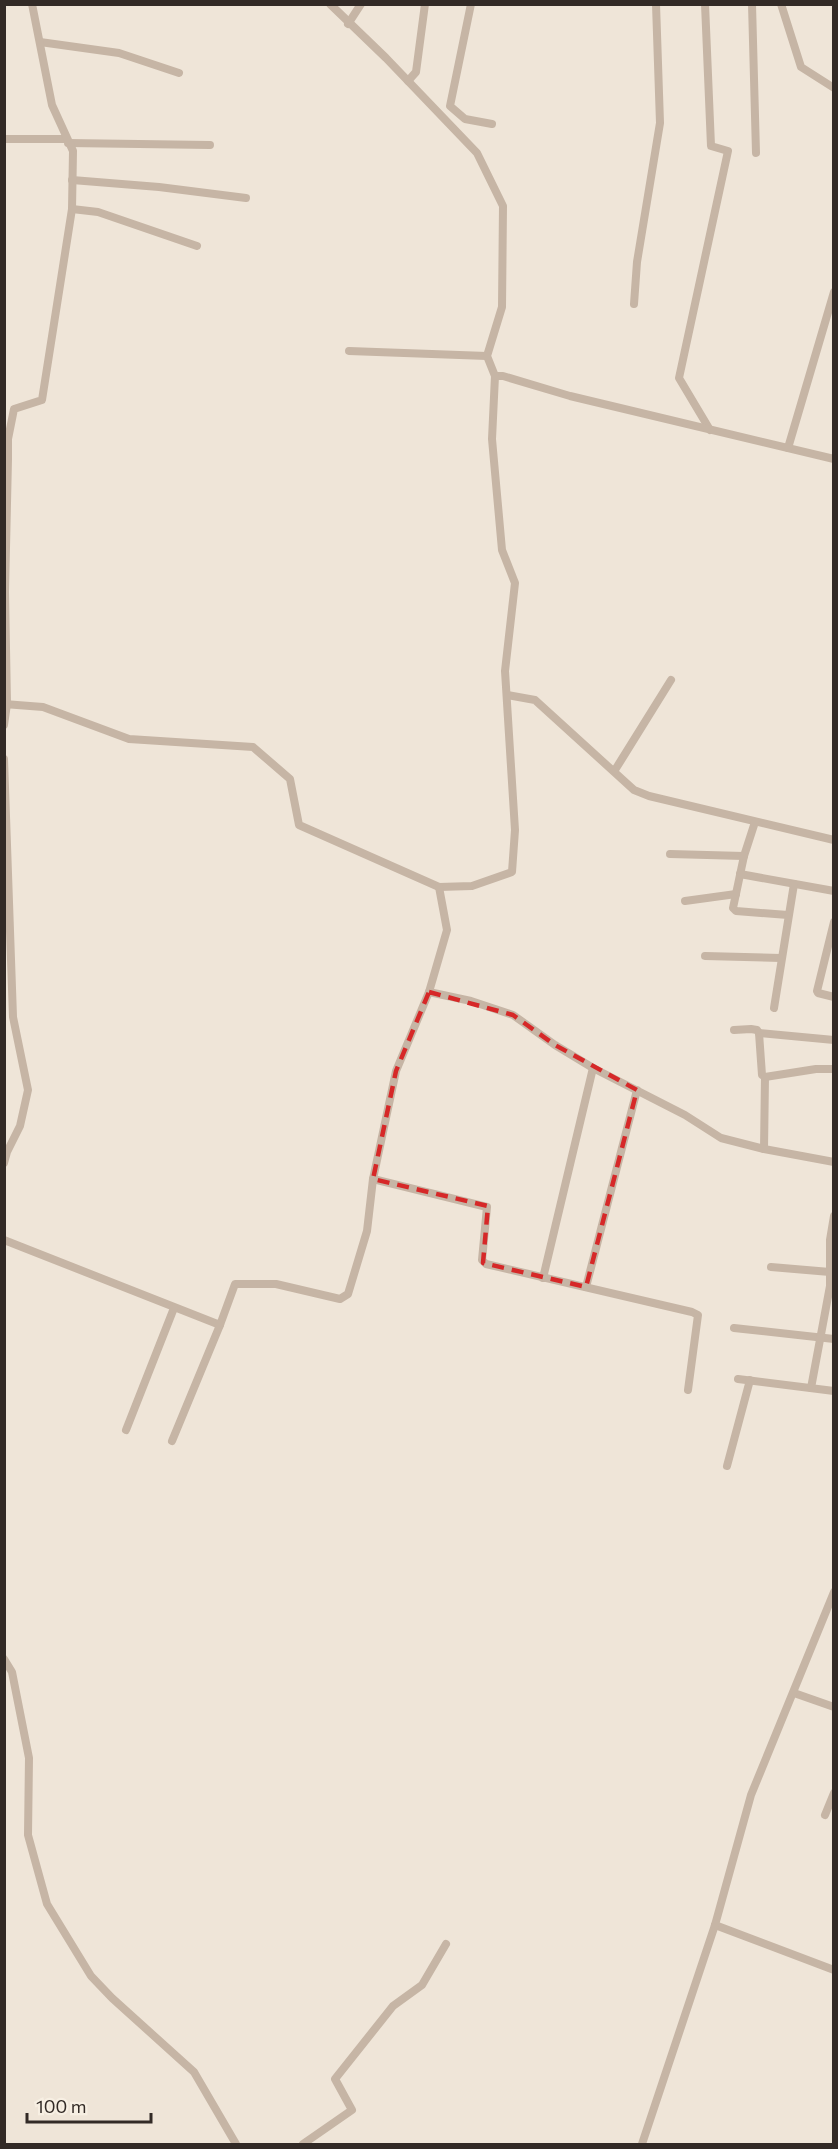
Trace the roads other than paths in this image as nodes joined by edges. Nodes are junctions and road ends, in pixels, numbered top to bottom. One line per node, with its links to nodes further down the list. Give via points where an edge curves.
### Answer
1 (32, 4): 11 (street)
2 (330, 4): 10 (street)
3 (360, 4): 10 (street)
4 (425, 4): 13 (street, via 416,72)
5 (471, 4): 15 (street, via 450,106 465,119)
6 (656, 4): 25 (street, via 660,123 637,262)
7 (705, 4): 29 (street, via 711,147 728,150 679,378)
8 (752, 4): 19 (street)
9 (782, 4): 14 (street, via 801,67)
10 (348, 24): 13 (street)
11 (40, 42): 12 (street, via 119,53); 17 (street, via 52,105)
12 (179, 73)
13 (408, 81): 27 (street, via 477,153 503,206 502,307)
14 (834, 88)
15 (492, 124)
16 (4, 139): 17 (street)
17 (67, 141): 18 (street); 20 (street, via 73,151)
18 (210, 145)
19 (756, 153)
20 (72, 180): 21 (street); 22 (street)
21 (246, 198)
22 (72, 209): 23 (street, via 98,212); 31 (street, via 42,400 14,410)
23 (197, 246)
24 (834, 292): 30 (street)
25 (634, 304)
26 (349, 351): 27 (street)
27 (487, 356): 28 (street)
28 (495, 376): 29 (street); 35 (street, via 492,439 502,550 515,583 505,671)
29 (710, 430): 30 (street)
30 (788, 448): 32 (street)
31 (6, 459): 33 (street)
32 (834, 459)
33 (5, 592): 36 (street)
34 (671, 680): 40 (street)
35 (507, 695): 40 (street, via 536,700); 47 (street, via 515,830 512,872 472,886)
36 (6, 704): 37 (street); 47 (street, via 43,707 129,740 253,747 290,779 299,825)
37 (4, 725)
38 (4, 759): 39 (street)
39 (5, 769): 67 (street, via 14,1017 28,1090 20,1126)
40 (615, 770): 41 (street, via 634,790 649,796)
41 (755, 822): 42 (street); 44 (street)
42 (834, 840)
43 (670, 854): 44 (street)
44 (744, 856): 45 (street)
45 (740, 874): 46 (street); 49 (street)
46 (794, 884): 48 (street); 51 (street)
47 (439, 887): 55 (street, via 447,930)
48 (834, 891)
49 (736, 894): 50 (street); 51 (street, via 736,911)
50 (685, 900)
51 (788, 915): 54 (street)
52 (834, 922): 56 (street, via 817,991)
53 (705, 956): 54 (street)
54 (781, 958): 57 (street)
55 (429, 992): 61 (street, via 513,1015); 68 (street, via 396,1071)
56 (834, 997)
57 (774, 1008)
58 (734, 1030): 59 (street, via 751,1029)
59 (759, 1033): 60 (street); 63 (street)
60 (834, 1041)
61 (593, 1068): 64 (street); 74 (street)
62 (834, 1069): 63 (street)
63 (765, 1077): 65 (street)
64 (637, 1090): 65 (street, via 721,1138); 75 (street)
65 (764, 1149): 66 (street)
66 (834, 1162)
67 (4, 1163)
68 (373, 1179): 74 (street, via 485,1205 488,1209 483,1263); 77 (street, via 367,1231 344,1298 276,1284 235,1284)
69 (834, 1216): 70 (street)
70 (833, 1225): 73 (street)
71 (4, 1240): 76 (street)
72 (771, 1267): 73 (street)
73 (830, 1272): 79 (street)
74 (543, 1278): 75 (street)
75 (586, 1287): 84 (street, via 698,1315)
76 (174, 1308): 77 (street); 86 (street)
77 (220, 1325): 87 (street)
78 (734, 1328): 79 (street)
79 (820, 1338): 80 (street); 83 (street)
80 (834, 1339)
81 (738, 1379): 82 (street)
82 (750, 1380): 83 (street); 88 (street)
83 (812, 1388): 85 (street)
84 (688, 1390)
85 (834, 1391)
86 (126, 1430)
87 (172, 1441)
88 (727, 1466)
89 (834, 1592): 91 (street)
90 (4, 1659): 98 (street, via 12,1672 29,1758 28,1835 47,1904 91,1976 194,2072)
91 (794, 1693): 92 (street); 95 (street, via 751,1795)
92 (834, 1707)
93 (834, 1793): 94 (street)
94 (825, 1815)
95 (715, 1925): 97 (street); 100 (street)
96 (446, 1944): 99 (street, via 422,1985 393,2006 335,2079 352,2110)
97 (834, 1970)
98 (236, 2145)
99 (303, 2145)
100 (642, 2145)

